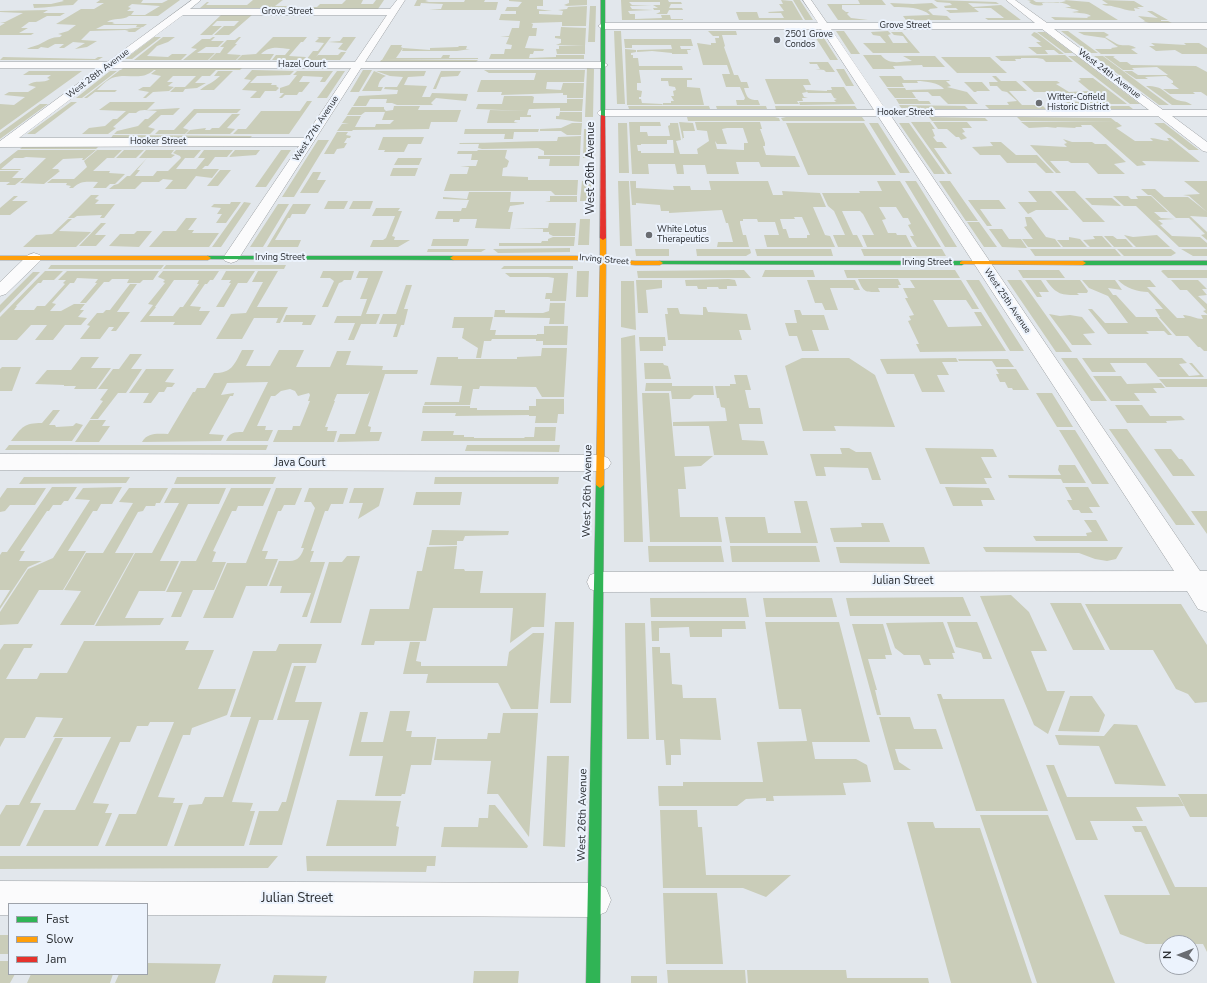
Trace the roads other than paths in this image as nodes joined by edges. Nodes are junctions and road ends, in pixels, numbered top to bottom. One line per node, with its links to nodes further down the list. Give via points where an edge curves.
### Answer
1 (197, 0): 6 (street, West 28th Avenue)
2 (401, 0): 7 (street, West 27th Avenue)
3 (604, 0): 8 (street, West 26th Avenue)
4 (807, 0): 9 (street, West 25th Avenue)
5 (1010, 0): 10 (street, West 24th Avenue)
6 (181, 12): 7 (street, Grove Street); 13 (street, West 28th Avenue)
7 (393, 12): 14 (street, West 27th Avenue)
8 (604, 26): 9 (street, Grove Street); 15 (street, West 26th Avenue)
9 (824, 26): 10 (street, Grove Street); 17 (street, West 25th Avenue)
10 (1044, 26): 11 (street, Grove Street); 18 (street, West 24th Avenue)
11 (1207, 26)
12 (0, 65): 13 (street, Hazel Court)
13 (111, 65): 14 (street, Hazel Court); 21 (street, West 28th Avenue)
14 (358, 65): 15 (street, Hazel Court); 20 (street, West 27th Avenue)
15 (604, 65): 16 (street, West 26th Avenue)
16 (604, 113): 17 (street, Hooker Street); 26 (street, West 26th Avenue)
17 (882, 113): 18 (street, Hooker Street); 27 (street, West 25th Avenue)
18 (1160, 113): 19 (street, Hooker Street); 22 (street, West 24th Avenue)
19 (1207, 113)
20 (307, 142): 21 (street, Hooker Street); 25 (street, West 27th Avenue)
21 (4, 144)
22 (1207, 148)
23 (0, 258): 24 (street, Irving Street)
24 (34, 258): 25 (street, Irving Street); 29 (street)
25 (230, 258): 26 (street, Irving Street)
26 (603, 260): 27 (street, Irving Street, via 635,263); 31 (street, West 26th Avenue)
27 (982, 263): 28 (street, Irving Street); 32 (street, West 25th Avenue)
28 (1207, 263)
29 (0, 291)
30 (0, 462): 31 (street, Java Court)
31 (600, 463): 33 (street, West 26th Avenue)
32 (1200, 581): 33 (street, Julian Street); 34 (street, West 25th Avenue)
33 (598, 582): 36 (street, West 26th Avenue)
34 (1207, 601)
35 (0, 898): 36 (street, Julian Street)
36 (594, 900): 37 (street, West 26th Avenue)
37 (593, 983)

